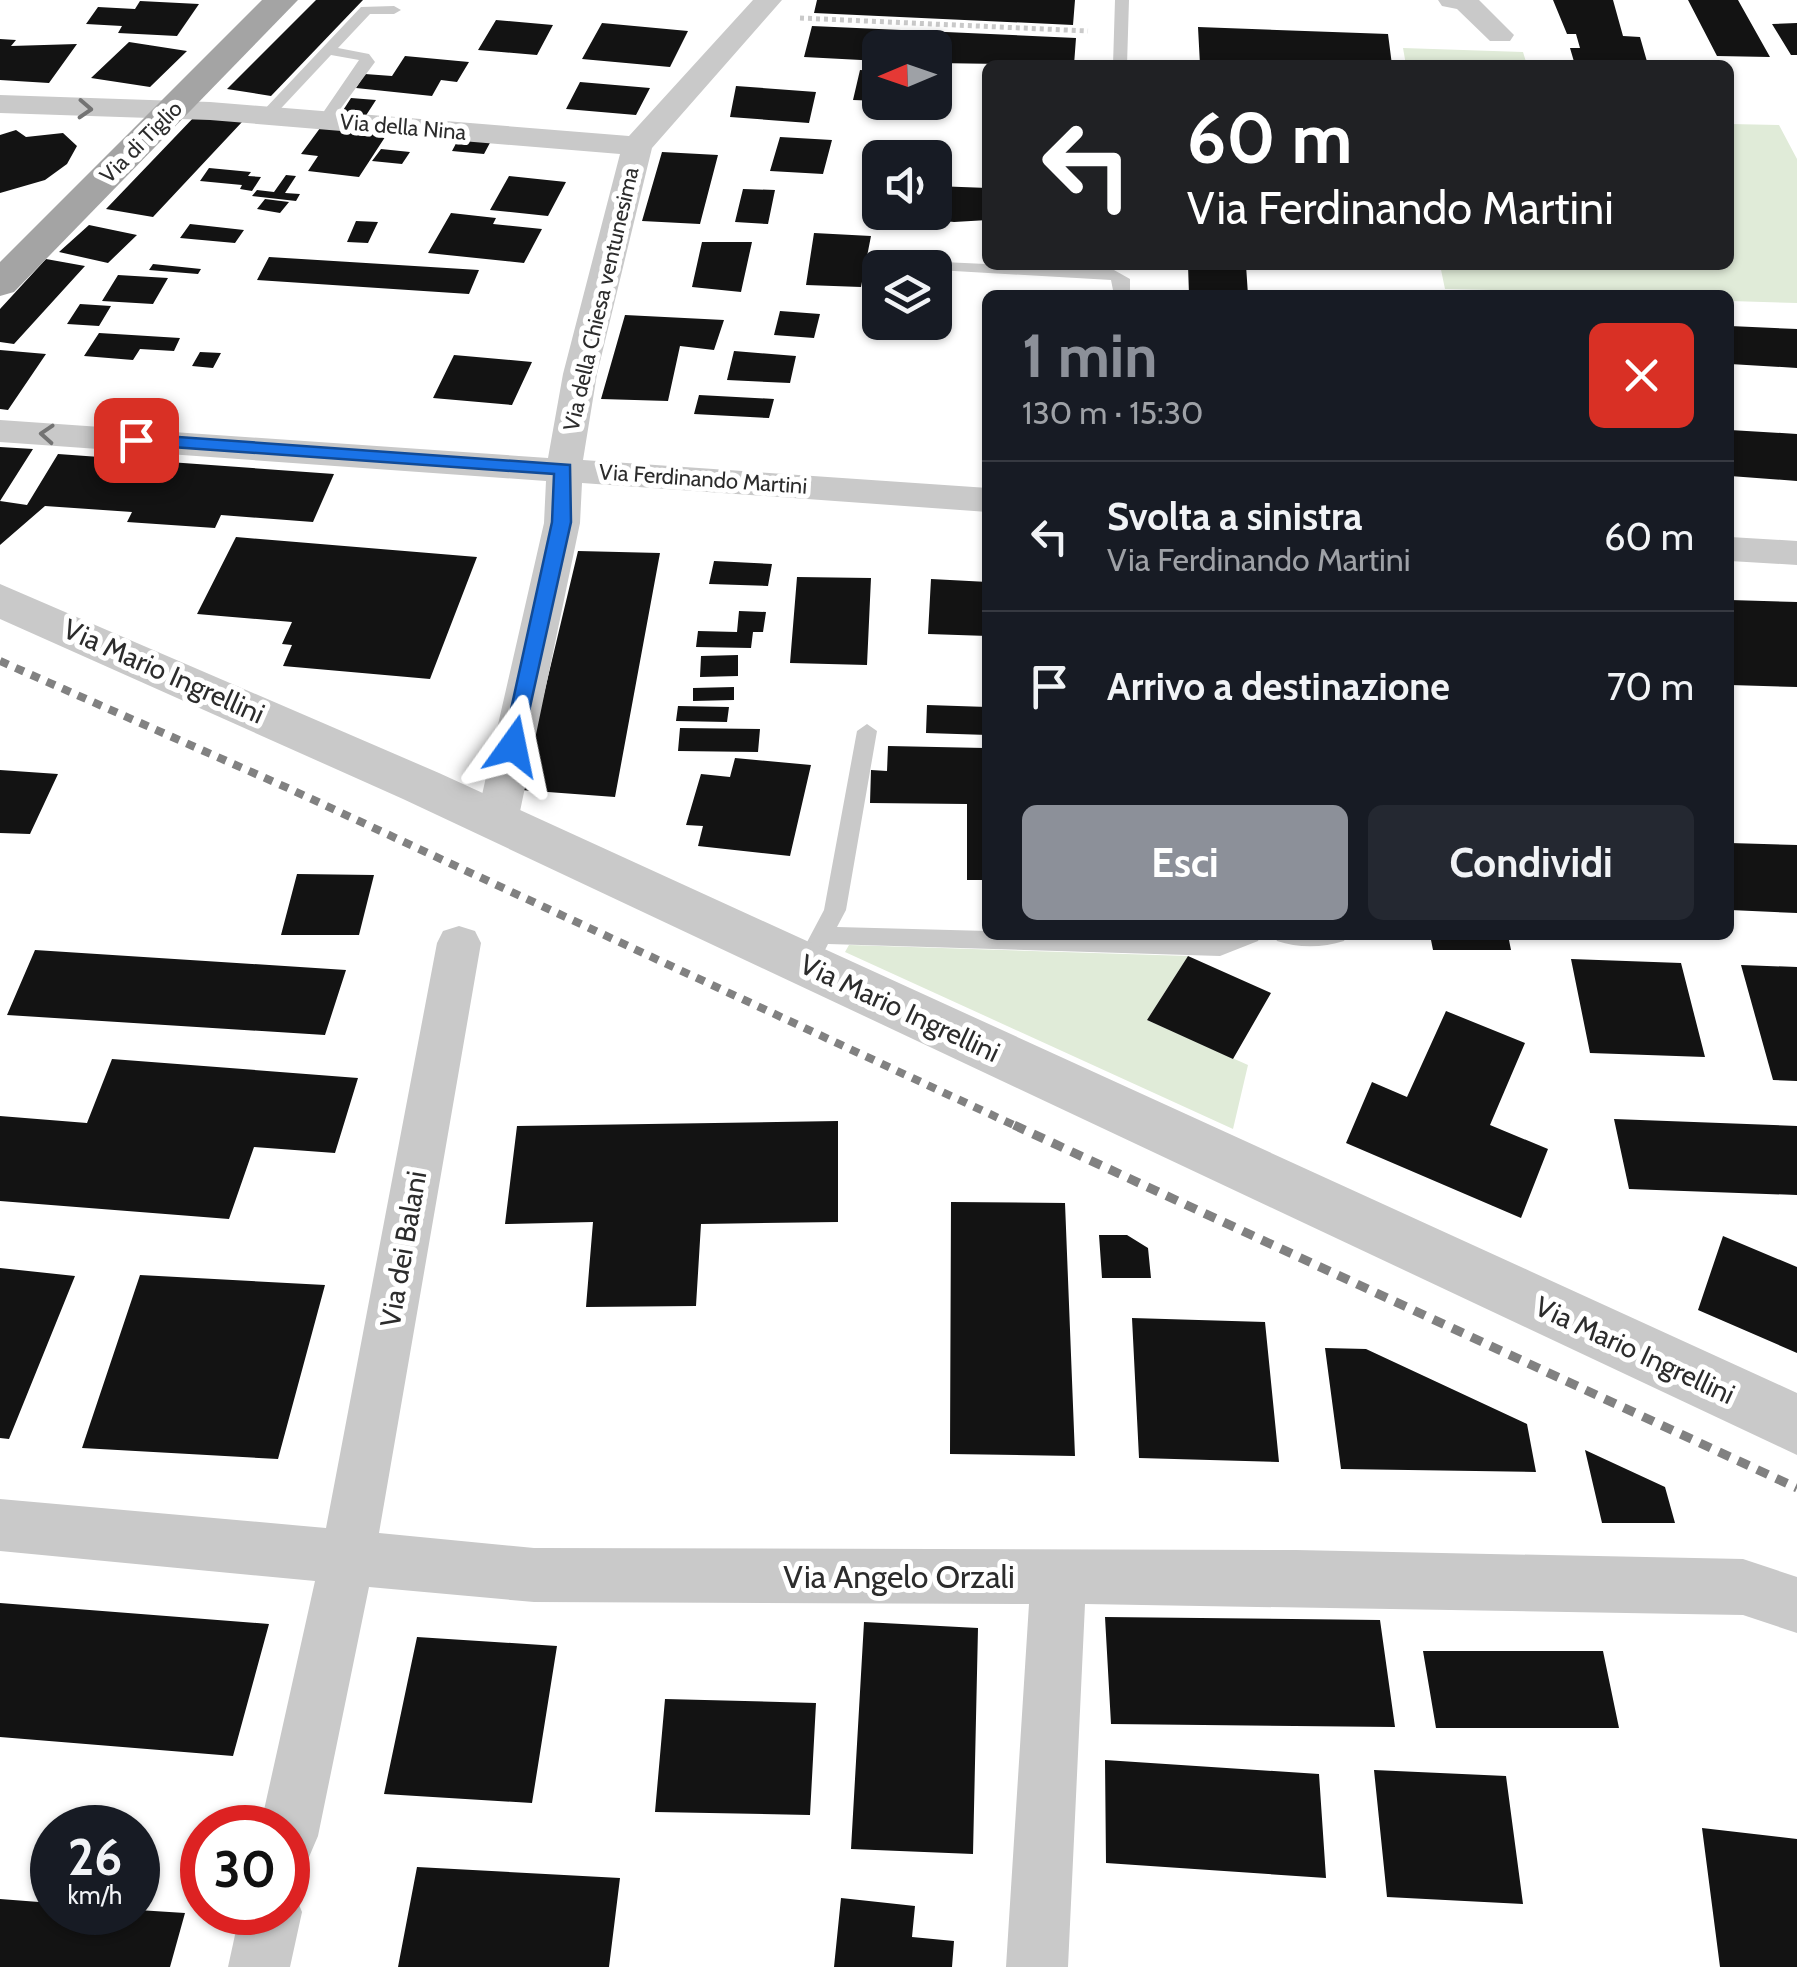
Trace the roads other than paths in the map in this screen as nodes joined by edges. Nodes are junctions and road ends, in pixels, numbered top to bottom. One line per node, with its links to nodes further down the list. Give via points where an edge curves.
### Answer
1 (281, 0): 10 (main road, Via di Tiglio)
2 (1122, 0): 8 (lane)
3 (1452, 0): 6 (street, via 1466,3)
4 (761, 8): 13 (street, Via della Chiesa ventunesima)
5 (394, 10): 7 (lane, via 366,10)
6 (1500, 36)
7 (328, 50): 11 (lane); 12 (lane, via 368,62)
8 (1120, 60)
9 (0, 104): 10 (street, Via della Nina, one-way to 10)
10 (170, 112): 11 (street, Via della Nina); 17 (main road, Via di Tiglio)
11 (266, 116): 12 (street, Via della Nina)
12 (325, 120): 13 (street, Via della Nina)
13 (636, 146): 20 (street, Via della Chiesa ventunesima, via 580,374)
14 (952, 267): 15 (lane)
15 (982, 269)
16 (1007, 270): 18 (lane, via 1114,275 1122,279)
17 (0, 284)
18 (1122, 290)
19 (0, 431): 20 (street, Via Ferdinando Martini, one-way to 19)
20 (564, 469): 21 (street, Via Ferdinando Martini); 26 (street, Via della Chiesa ventunesima, via 562,522)
21 (982, 500)
22 (1734, 549): 23 (street)
23 (1797, 553)
24 (0, 600): 26 (street, Via Mario Ingrellini)
25 (867, 730): 29 (lane, via 835,910)
26 (497, 821): 29 (street, Via Mario Ingrellini)
27 (1238, 940): 29 (lane, via 1220,948)
28 (459, 943): 32 (street, Via dei Balani)
29 (814, 949): 30 (street, Via Mario Ingrellini)
30 (1797, 1425)
31 (0, 1526): 32 (street, Via Angelo Orzali)
32 (348, 1556): 33 (street, Via Angelo Orzali, via 534,1575); 35 (street, Via dei Balani)
33 (1059, 1576): 34 (street, Via Angelo Orzali, via 1743,1587); 38 (street)
34 (1797, 1605)
35 (295, 1805)
36 (266, 1935): 37 (street)
37 (259, 1967)
38 (1037, 1967)

